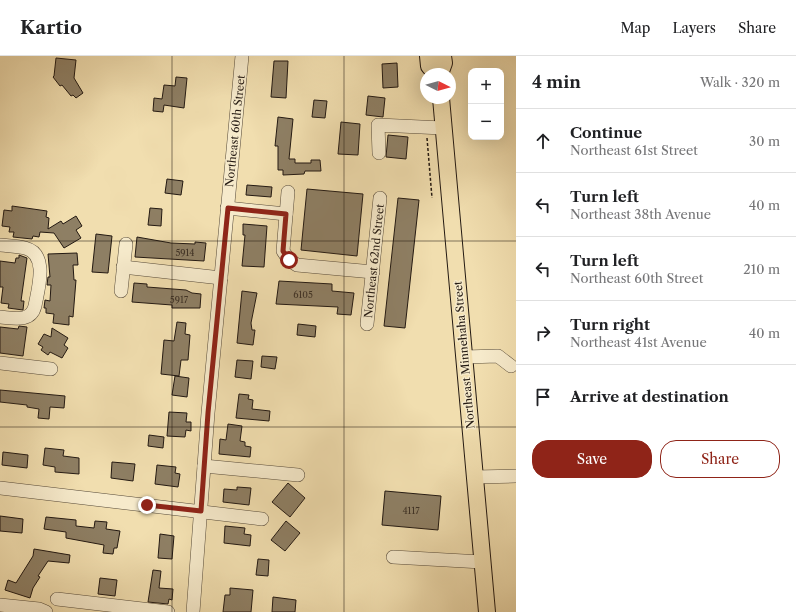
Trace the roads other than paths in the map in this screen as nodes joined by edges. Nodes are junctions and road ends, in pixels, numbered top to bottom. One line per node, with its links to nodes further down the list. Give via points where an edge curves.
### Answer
1 (242, 56): 11 (street, Northeast 60th Street)
2 (428, 56): 4 (main road)
3 (443, 56): 5 (main road)
4 (431, 68)
5 (442, 68)
6 (441, 104): 7 (main road, Northeast Minnehaha Street)
7 (443, 128): 8 (street, via 378,125); 21 (main road, Northeast Minnehaha Street)
8 (379, 153)
9 (288, 192): 12 (street)
10 (380, 198): 16 (street, Northeast 62nd Street)
11 (228, 208): 12 (street); 17 (street, Northeast 60th Street)
12 (286, 214): 16 (street, via 283,251 289,260 297,265)
13 (126, 244): 15 (street)
14 (0, 245): 19 (street, via 29,250 38,257 40,266 35,306 31,315 22,319)
15 (123, 268): 17 (street); 18 (street)
16 (373, 272): 20 (street, Northeast 62nd Street)
17 (221, 278): 25 (street, Northeast 60th Street)
18 (121, 291)
19 (0, 317)
20 (368, 324)
21 (465, 357): 23 (street, via 498,356); 28 (main road, Northeast Minnehaha Street)
22 (0, 363): 24 (street)
23 (511, 366)
24 (51, 369)
25 (204, 466): 26 (street); 30 (street, Northeast 60th Street)
26 (298, 475)
27 (516, 476): 28 (street)
28 (475, 477): 33 (main road, Northeast Minnehaha Street)
29 (0, 488): 30 (street)
30 (201, 511): 31 (street); 38 (street, Northeast 60th Street)
31 (262, 519)
32 (393, 557): 33 (street)
33 (482, 562): 39 (main road, Northeast Minnehaha Street)
34 (57, 599): 37 (street)
35 (0, 605): 36 (street)
36 (46, 612)
37 (168, 612)
38 (193, 612)
39 (487, 612)

